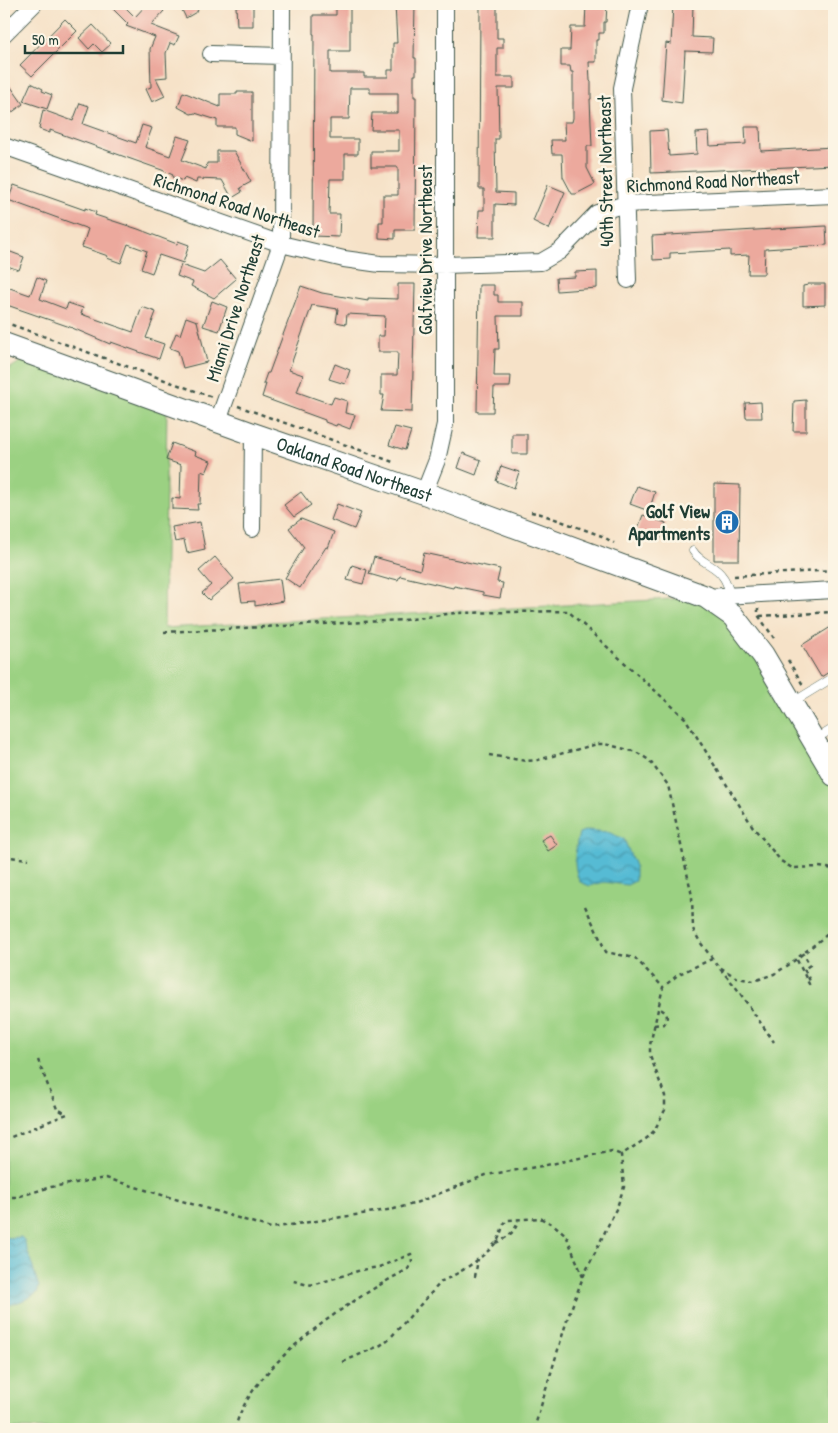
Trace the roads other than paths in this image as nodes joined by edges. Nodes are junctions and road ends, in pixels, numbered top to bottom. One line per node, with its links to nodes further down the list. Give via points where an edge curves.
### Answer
1 (34, 4): 5 (street)
2 (282, 4): 7 (street, Miami Drive Northeast)
3 (446, 4): 12 (street, Golfview Drive Northeast)
4 (640, 4): 10 (street, 40th Street Northeast, via 622,88)
5 (4, 34)
6 (211, 54): 7 (street)
7 (281, 56): 11 (street, Miami Drive Northeast)
8 (4, 146): 11 (street, Richmond Road Northeast)
9 (834, 195): 10 (street, Richmond Road Northeast)
10 (624, 204): 12 (street, Richmond Road Northeast, via 597,213 560,251 541,262); 13 (street, 40th Street Northeast)
11 (281, 244): 12 (street, Richmond Road Northeast, via 380,264); 15 (street, Miami Drive Northeast)
12 (445, 264): 17 (street, Golfview Drive Northeast, via 445,424 437,460)
13 (628, 280)
14 (4, 344): 15 (main road, Oakland Road Northeast)
15 (218, 410): 16 (main road, Oakland Road Northeast)
16 (254, 434): 17 (main road, Oakland Road Northeast); 18 (street)
17 (424, 493): 22 (main road, Oakland Road Northeast)
18 (252, 529)
19 (692, 551): 21 (lane, via 724,578)
20 (834, 590): 21 (street)
21 (731, 596): 22 (street)
22 (706, 597): 24 (main road, Oakland Road Northeast, via 733,616 763,655)
23 (834, 676): 24 (lane)
24 (792, 703): 26 (main road, Oakland Road Northeast)
25 (834, 728): 26 (lane)
26 (814, 740): 27 (main road, Oakland Road Northeast)
27 (834, 775)

